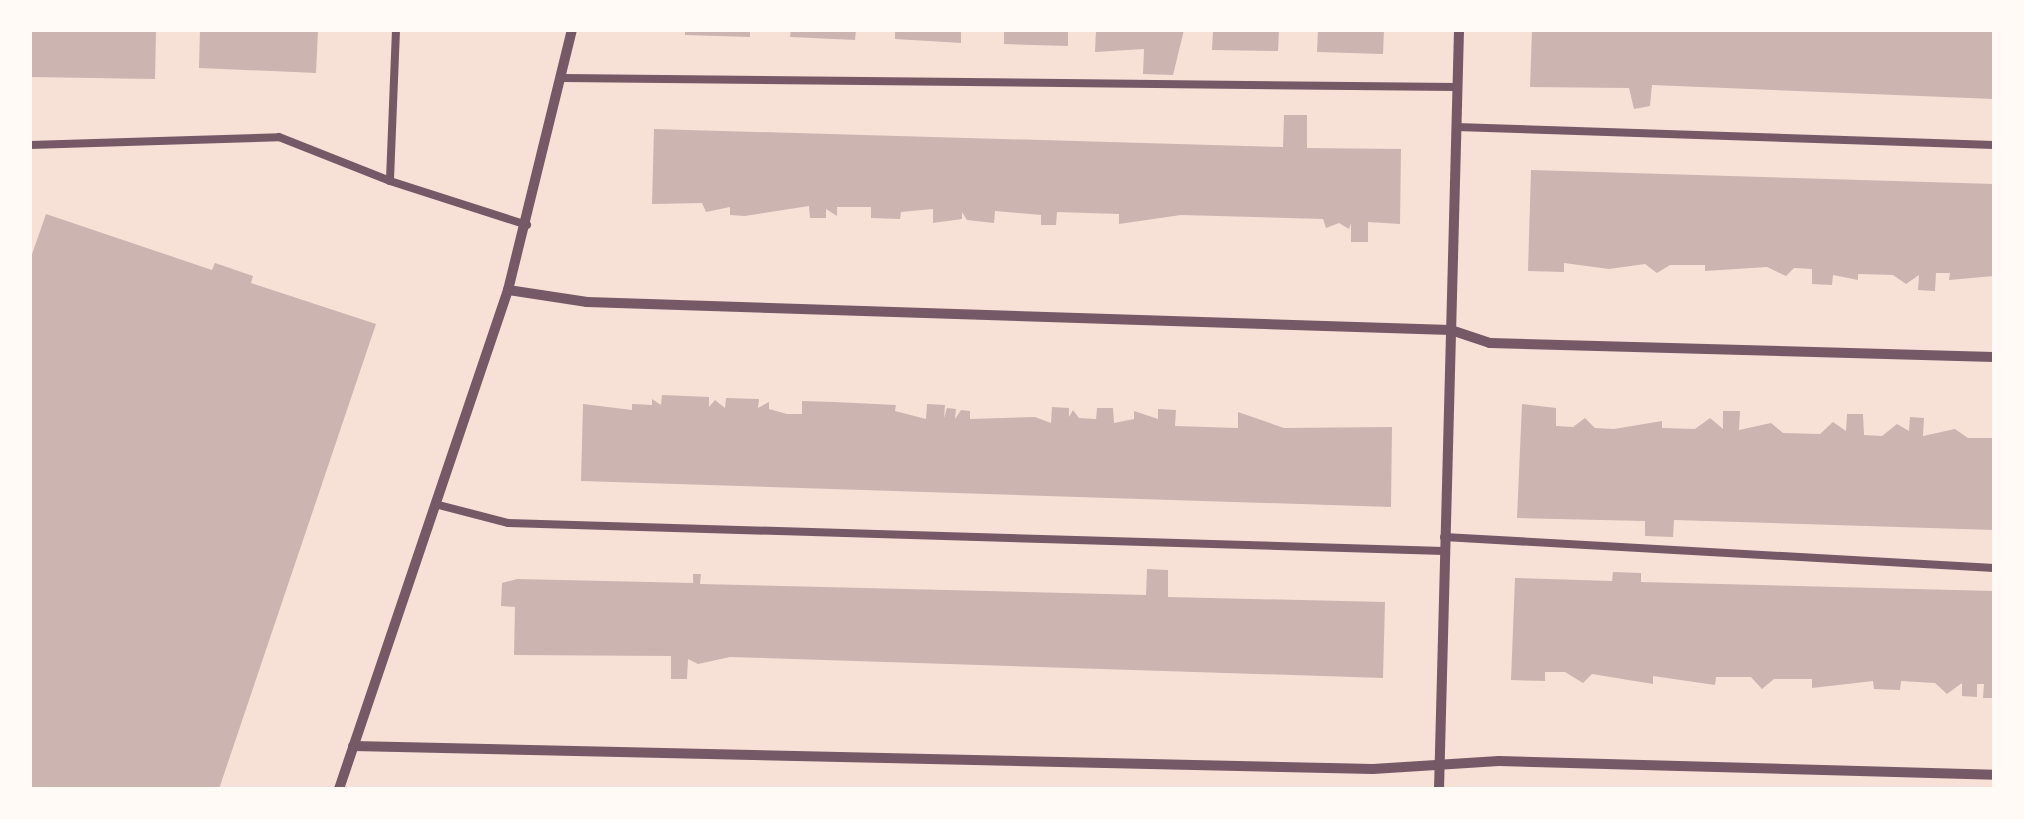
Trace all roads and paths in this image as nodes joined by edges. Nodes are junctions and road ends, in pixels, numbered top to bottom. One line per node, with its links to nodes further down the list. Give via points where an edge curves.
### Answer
1 (396, 30): 9 (lane)
2 (572, 30): 4 (street)
3 (1459, 30): 5 (street)
4 (563, 78): 5 (lane); 10 (street)
5 (1457, 87): 6 (street)
6 (1456, 127): 8 (lane); 12 (street)
7 (30, 145): 9 (lane, via 279,137)
8 (1994, 145)
9 (390, 181): 10 (lane)
10 (526, 225): 11 (street)
11 (508, 290): 12 (street, via 587,302); 14 (street)
12 (1450, 330): 13 (street, via 1490,343); 15 (street)
13 (1994, 357)
14 (435, 504): 16 (lane, via 508,522); 18 (street)
15 (1444, 536): 16 (street); 17 (lane)
16 (1444, 551): 19 (street)
17 (1994, 568)
18 (353, 746): 19 (street, via 1373,769); 21 (street)
19 (1440, 765): 20 (street, via 1499,761); 22 (street)
20 (1994, 775)
21 (340, 789)
22 (1439, 789)

